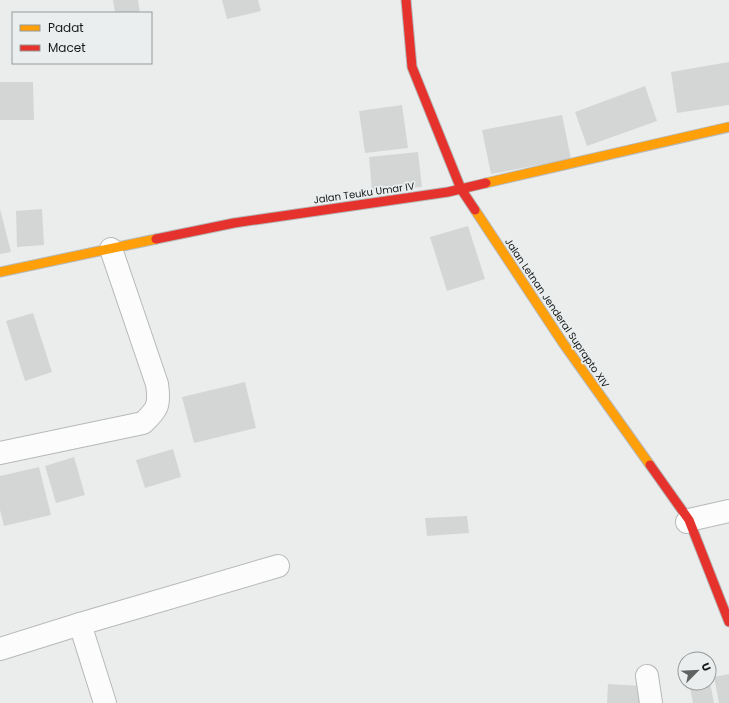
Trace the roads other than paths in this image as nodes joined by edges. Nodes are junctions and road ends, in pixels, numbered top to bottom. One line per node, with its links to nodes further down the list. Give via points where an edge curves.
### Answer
1 (406, 0): 3 (street, Jalan Letnan Jenderal Suprapto XIV, via 412,67)
2 (729, 127): 3 (street, Jalan Teuku Umar IV)
3 (461, 189): 4 (street, Jalan Teuku Umar IV, via 234,223); 8 (street, Jalan Letnan Jenderal Suprapto XIV, via 563,343)
4 (111, 249): 5 (street, Jalan Teuku Umar IV); 6 (street, via 157,384 159,400 153,414 143,423)
5 (0, 272)
6 (0, 453)
7 (729, 511): 8 (street)
8 (688, 521): 10 (street, Jalan Letnan Jenderal Suprapto XIV)
9 (278, 566): 11 (street)
10 (729, 622)
11 (80, 624): 12 (street); 14 (street)
12 (0, 650)
13 (647, 676): 15 (street)
14 (105, 703)
15 (651, 703)

